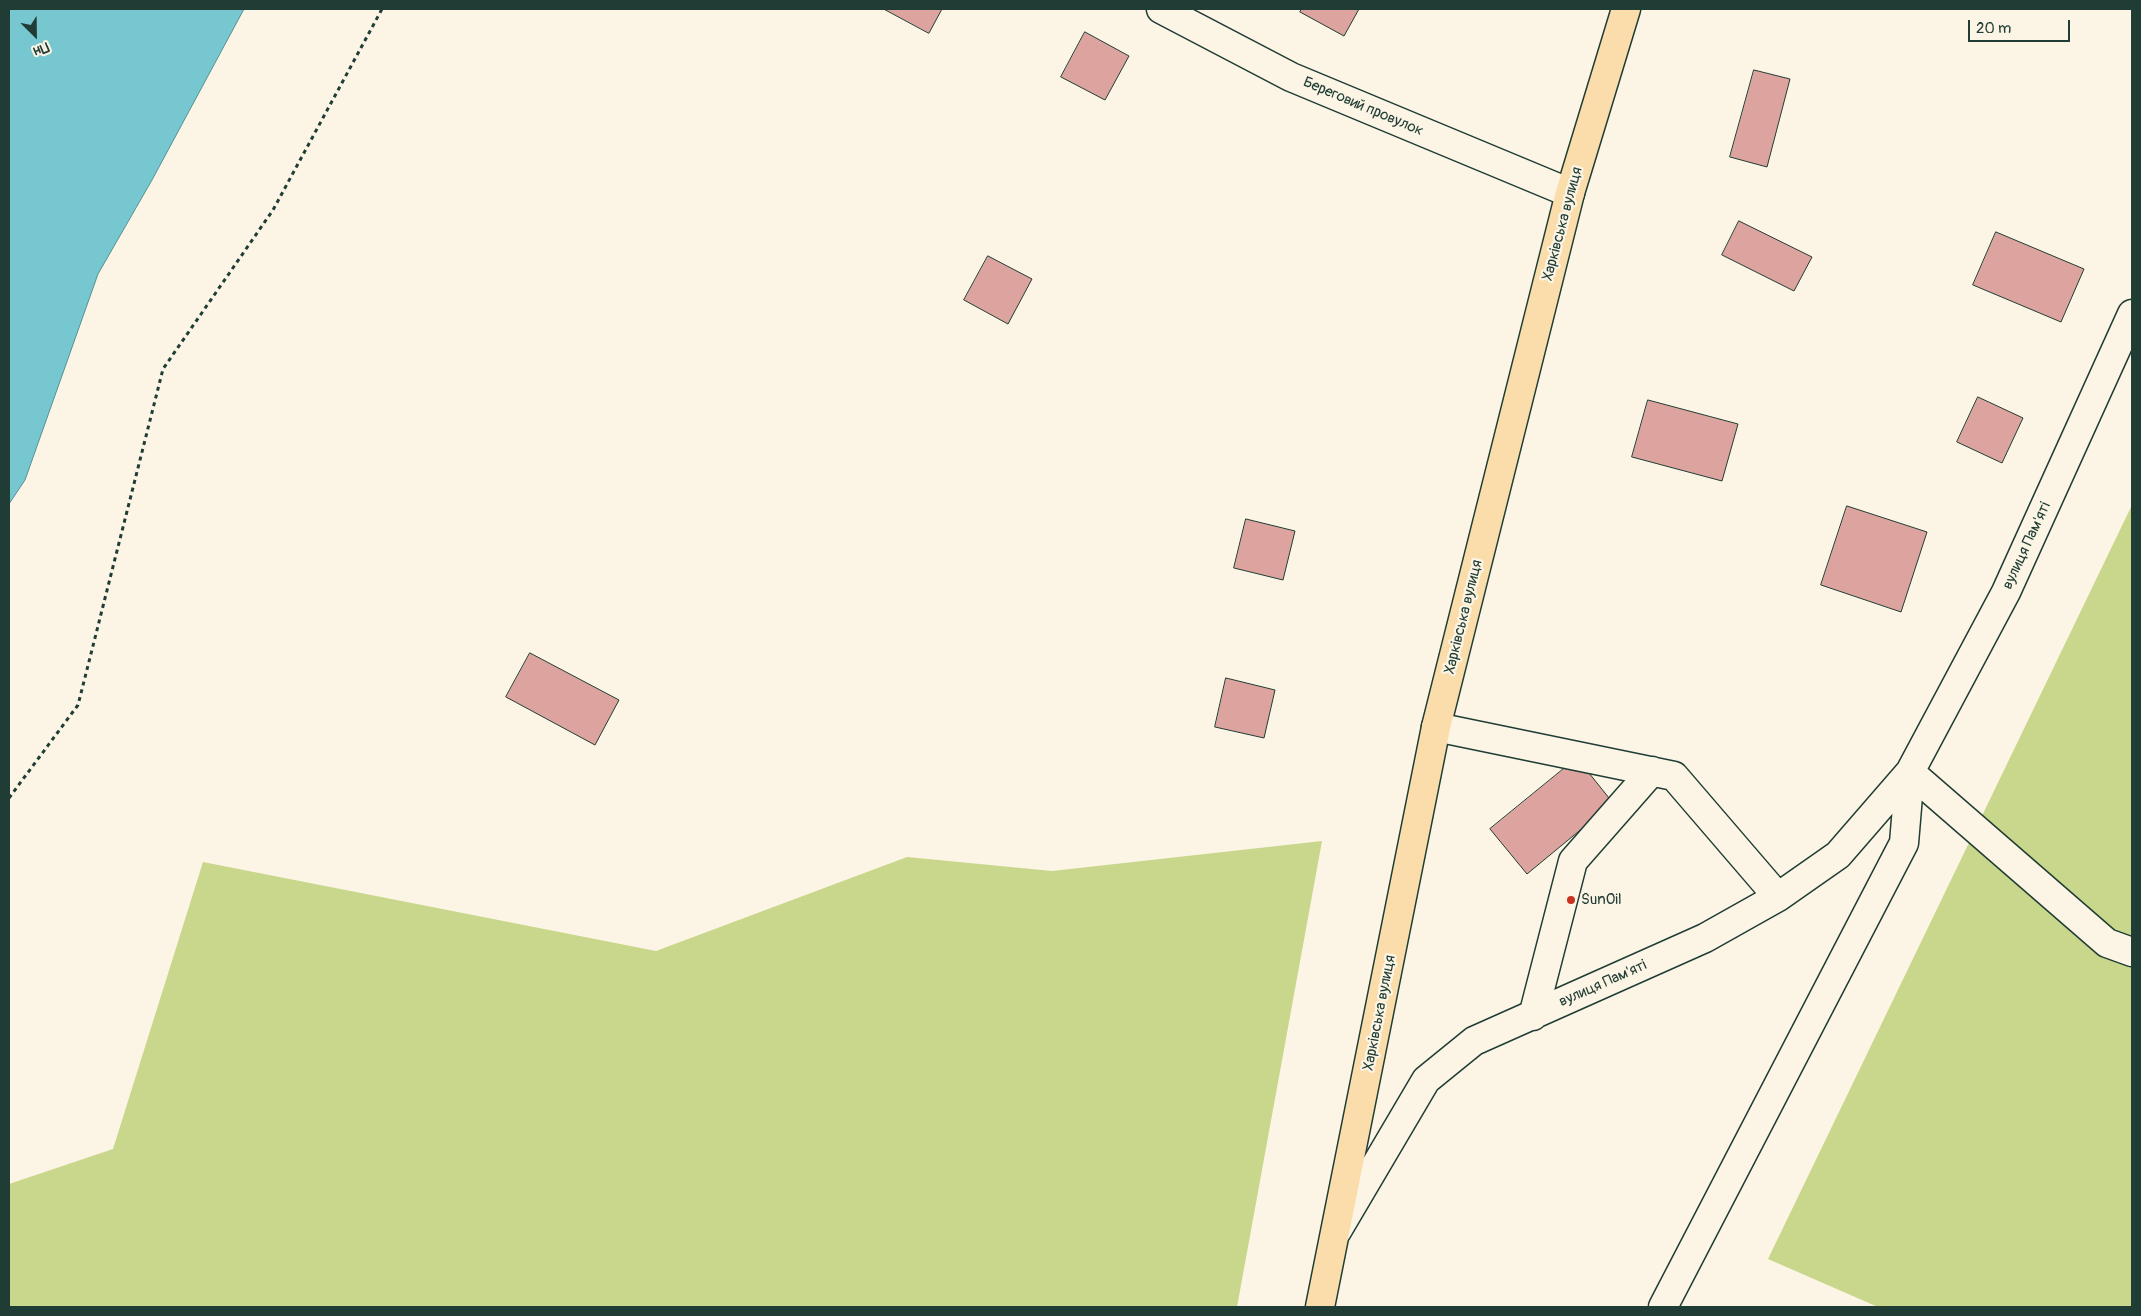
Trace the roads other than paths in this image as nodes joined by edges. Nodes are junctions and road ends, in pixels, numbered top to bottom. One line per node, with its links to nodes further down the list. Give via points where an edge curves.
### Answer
1 (1161, 9): 3 (street, Береговий провулок, via 1291,77)
2 (1626, 9): 3 (main road, Харківська вулиця)
3 (1570, 193): 5 (main road, Харківська вулиця)
4 (2132, 314): 7 (street, вулиця Пам'яті, via 2006,592)
5 (1436, 727): 6 (street); 11 (main road, Харківська вулиця)
6 (1652, 772): 8 (street, via 1674,776); 10 (street, via 1573,861)
7 (1910, 772): 8 (street, вулиця Пам'яті, via 1838,855); 9 (street, via 2107,943); 13 (street, вулиця Пам'яті, via 1904,843)
8 (1778, 897): 10 (street, вулиця Пам'яті, via 1705,938)
9 (2132, 952)
10 (1533, 1016): 11 (street, вулиця Пам'яті, via 1474,1041 1426,1080)
11 (1336, 1232): 12 (main road, Харківська вулиця)
12 (1320, 1307)
13 (1663, 1307)

